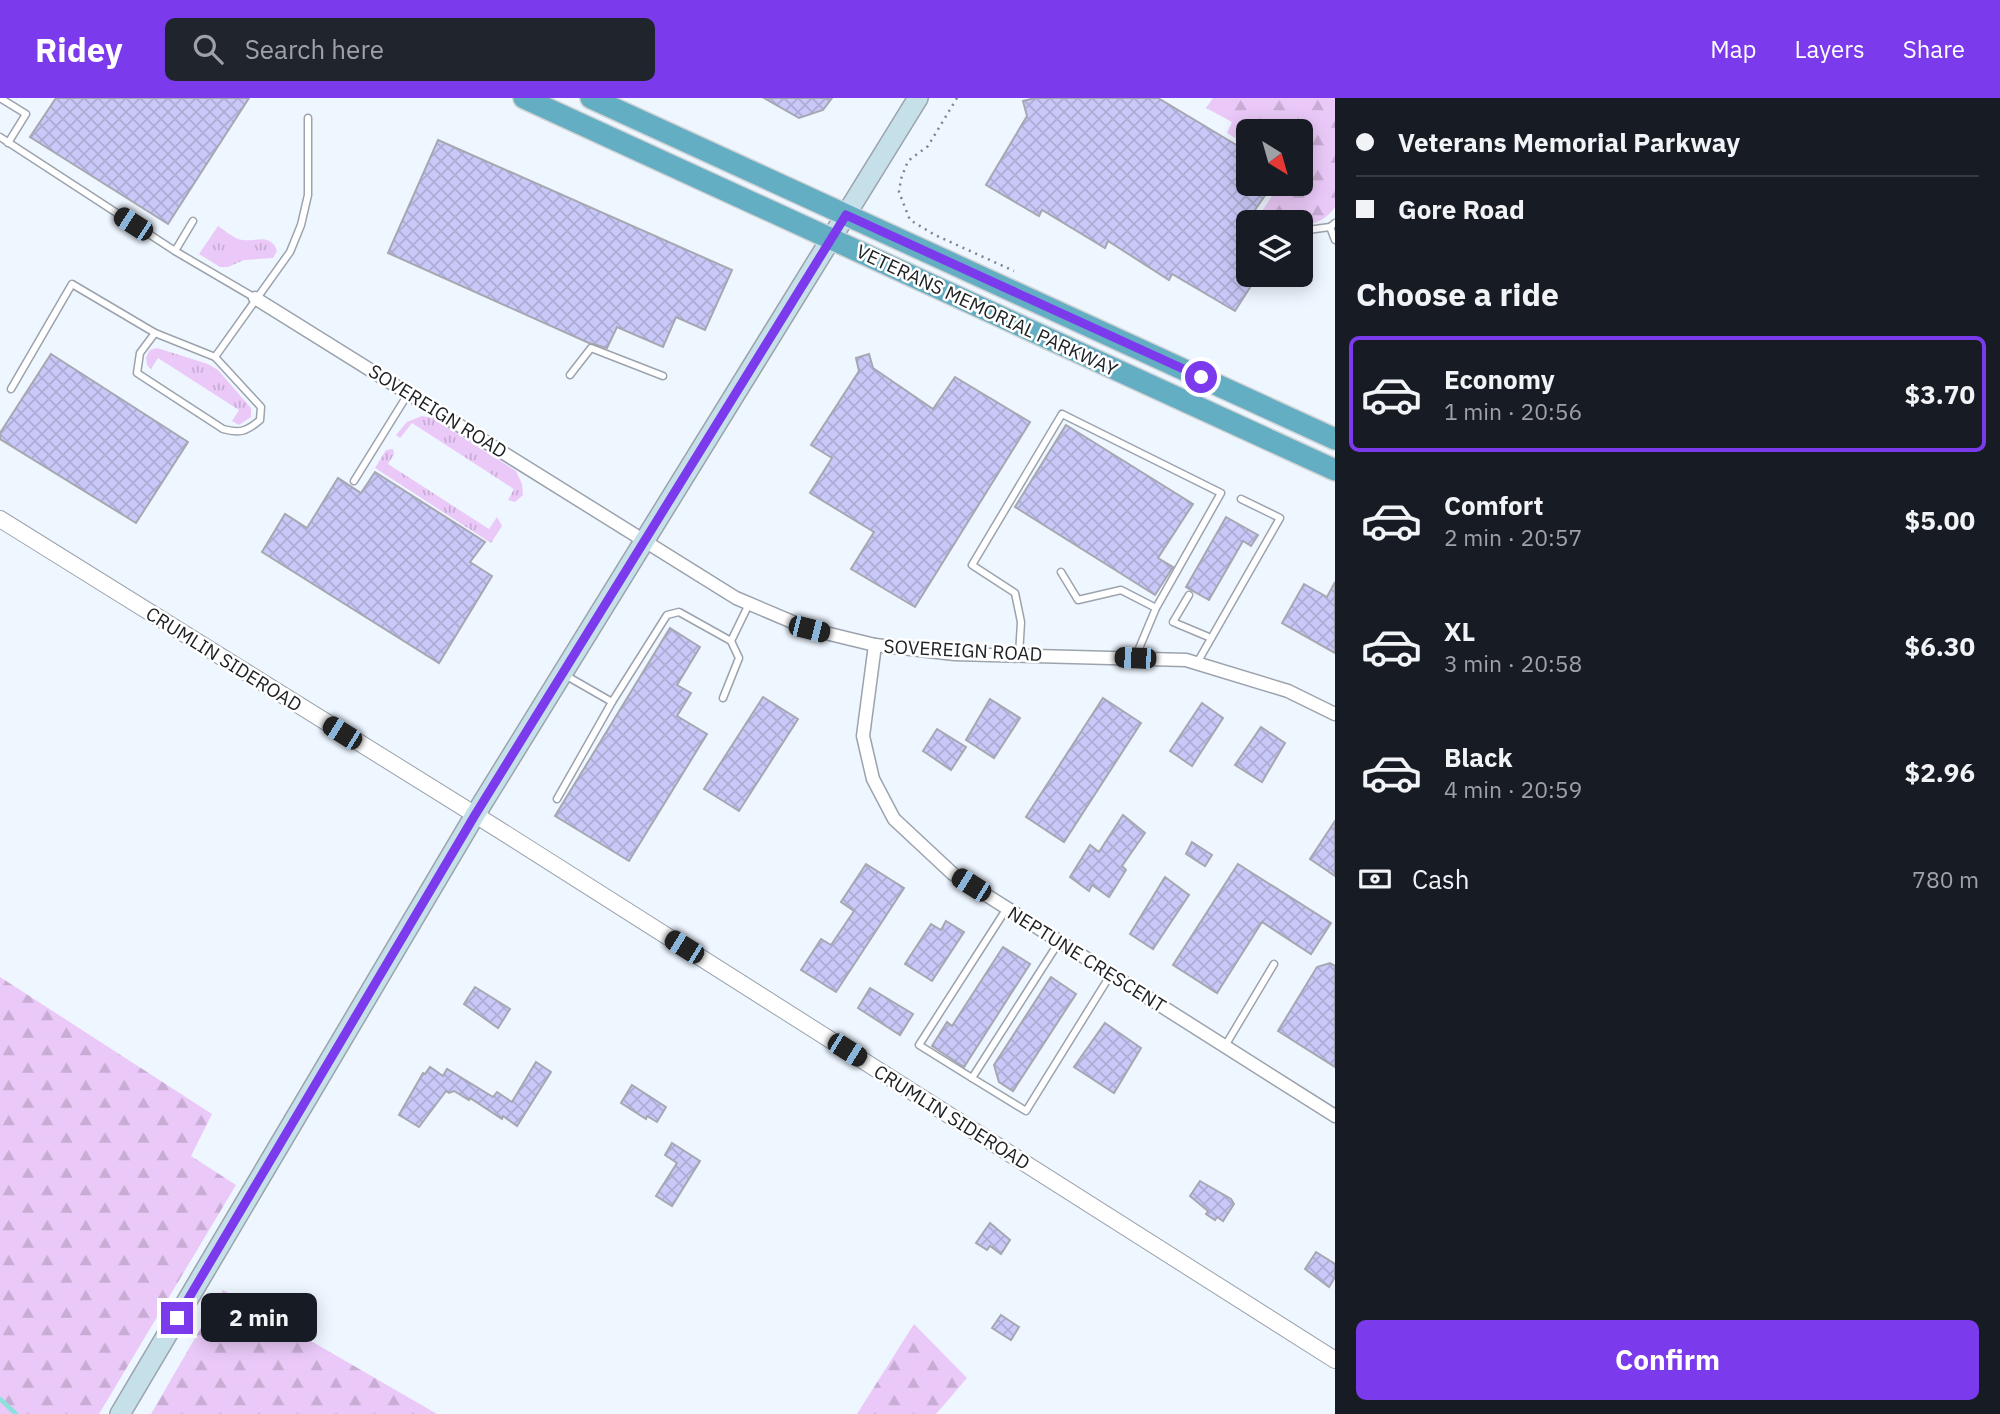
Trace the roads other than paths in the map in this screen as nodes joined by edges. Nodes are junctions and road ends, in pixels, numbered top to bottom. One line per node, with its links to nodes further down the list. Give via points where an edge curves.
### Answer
1 (0, 98): 7 (lane, via 26,114)
2 (524, 98): 12 (highway, VETERANS MEMORIAL PARKWAY)
3 (591, 98): 8 (highway, VETERANS MEMORIAL PARKWAY)
4 (918, 98): 8 (main road)
5 (308, 118): 15 (lane, via 308,195 302,225 290,252)
6 (0, 137): 7 (lane)
7 (8, 143): 14 (lane)
8 (846, 215): 12 (main road); 22 (highway, VETERANS MEMORIAL PARKWAY)
9 (192, 221): 14 (lane)
10 (1332, 225): 11 (lane); 13 (lane)
11 (1313, 229)
12 (833, 239): 23 (highway, VETERANS MEMORIAL PARKWAY); 27 (main road)
13 (1335, 240)
14 (175, 251): 15 (lane)
15 (256, 298): 17 (lane); 21 (street, SOVEREIGN ROAD)
16 (155, 333): 17 (lane); 17 (lane, via 141,353 137,373 223,429 249,430 260,420 261,407); 20 (lane, via 72,284)
17 (215, 357)
18 (570, 375): 19 (lane, via 591,348)
19 (663, 376)
20 (11, 389)
21 (409, 393): 24 (lane); 27 (street, SOVEREIGN ROAD)
22 (1335, 439)
23 (1335, 470)
24 (354, 481)
25 (1241, 499): 32 (lane, via 1280,518)
26 (0, 519): 43 (street, CRUMLIN SIDEROAD)
27 (645, 540): 30 (street, SOVEREIGN ROAD); 38 (main road)
28 (1060, 572): 31 (lane, via 1078,600 1121,590)
29 (1189, 595): 32 (lane, via 1173,622)
30 (750, 604): 33 (lane); 34 (street, SOVEREIGN ROAD, via 809,629)
31 (1156, 608): 35 (lane, via 1221,492 1062,414 972,565 1015,593 1021,622); 36 (lane)
32 (1211, 638): 37 (lane)
33 (731, 641): 39 (lane, via 739,658); 40 (lane, via 679,611 667,615)
34 (875, 645): 35 (street, SOVEREIGN ROAD); 44 (street, NEPTUNE CRESCENT, via 863,736 873,779 894,819 953,874)
35 (1019, 655): 36 (street, SOVEREIGN ROAD)
36 (1135, 658): 37 (street, SOVEREIGN ROAD)
37 (1196, 663): 41 (street, SOVEREIGN ROAD, via 1287,691)
38 (562, 673): 40 (lane); 43 (main road)
39 (723, 698)
40 (612, 702): 42 (lane)
41 (1335, 715)
42 (557, 799)
43 (475, 815): 51 (street, CRUMLIN SIDEROAD); 52 (main road)
44 (1007, 908): 45 (street, NEPTUNE CRESCENT); 49 (lane, via 919,1045)
45 (1059, 942): 47 (street, NEPTUNE CRESCENT); 49 (lane)
46 (1275, 964): 48 (lane)
47 (1111, 974): 48 (street, NEPTUNE CRESCENT); 49 (lane, via 1026,1111)
48 (1225, 1046): 50 (street, NEPTUNE CRESCENT)
49 (972, 1078)
50 (1335, 1116)
51 (1335, 1360)
52 (120, 1414)

